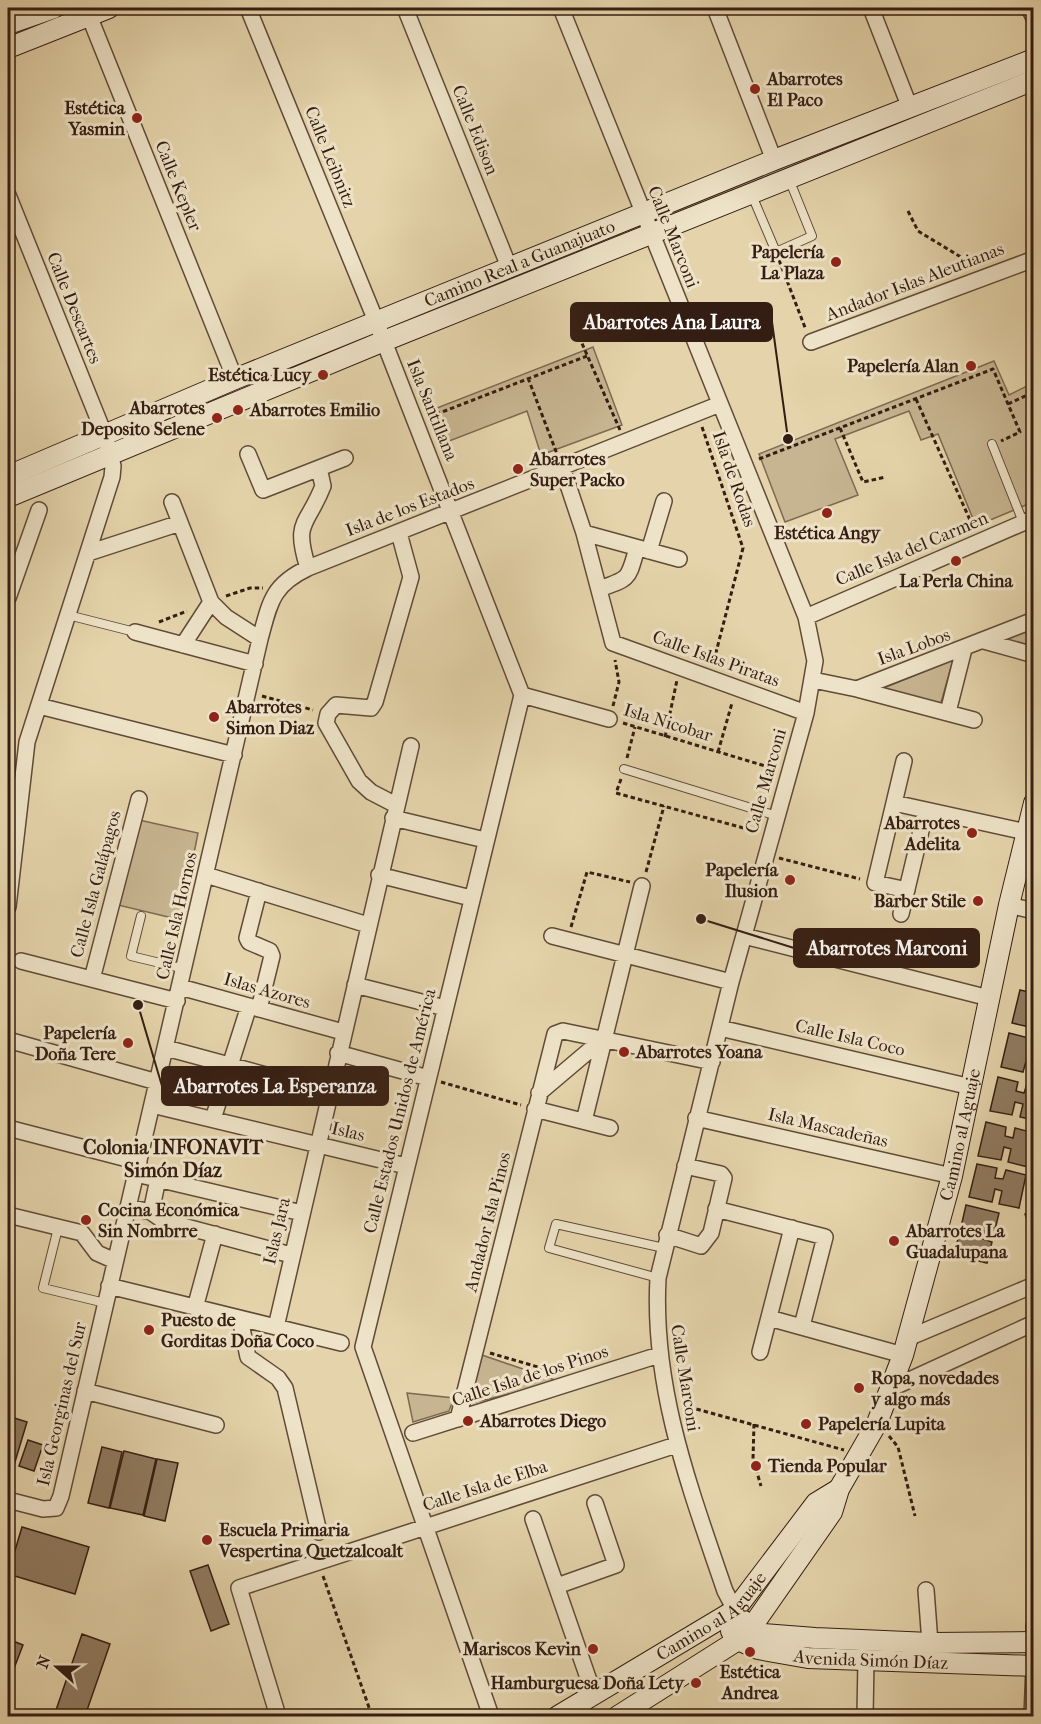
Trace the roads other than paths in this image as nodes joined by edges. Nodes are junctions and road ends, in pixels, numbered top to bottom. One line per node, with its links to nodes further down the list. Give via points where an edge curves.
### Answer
1 (54, 8): 11 (street)
2 (109, 8): 9 (street)
3 (248, 8): 24 (street, Calle Leibnitz)
4 (405, 8): 23 (street, Calle Edison)
5 (561, 8): 20 (street, Calle Marconi)
6 (715, 8): 16 (street)
7 (871, 8): 15 (street)
8 (1029, 8): 10 (street)
9 (88, 11): 12 (street); 27 (street, Calle Kepler)
10 (1034, 18)
11 (8, 24)
12 (8, 48)
13 (1034, 59): 15 (street, Camino Real a Guanajuato)
14 (1034, 80): 17 (street, Camino Real a Guanajuato)
15 (910, 108): 16 (street, Camino Real a Guanajuato)
16 (774, 160): 20 (street, Camino Real a Guanajuato)
17 (789, 178): 18 (street, Camino Real a Guanajuato); 18 (lane, via 813,236 776,252)
18 (751, 193): 21 (street, Camino Real a Guanajuato)
19 (8, 195): 30 (street, Calle Descartes)
20 (642, 214): 21 (street, Calle Marconi); 23 (street, Camino Real a Guanajuato)
21 (651, 234): 25 (street, Camino Real a Guanajuato); 28 (street, Calle Marconi)
22 (1034, 259): 26 (street, Andador Islas Aleutianas)
23 (509, 267): 24 (street, Camino Real a Guanajuato)
24 (376, 321): 25 (street, Isla Santillana); 27 (street, Camino Real a Guanajuato)
25 (384, 341): 30 (street, Camino Real a Guanajuato); 40 (street, Isla Santillana)
26 (811, 342)
27 (235, 378): 30 (street, Camino Real a Guanajuato)
28 (720, 404): 33 (street, Isla de los Estados); 53 (street, Calle Marconi)
29 (992, 444): 41 (lane)
30 (108, 445): 35 (street, Camino Real a Guanajuato); 36 (street, Camino Real a Guanajuato); 46 (street, via 112,477)
31 (248, 454): 34 (street, via 263,490)
32 (345, 458): 34 (street)
33 (562, 467): 40 (street, Isla de los Estados); 44 (street)
34 (319, 468): 48 (street, via 323,486 300,531)
35 (8, 476)
36 (8, 497)
37 (664, 501): 45 (street)
38 (172, 502): 42 (street)
39 (39, 510): 50 (street)
40 (452, 512): 43 (street, Isla de los Estados); 64 (street)
41 (1028, 520): 53 (street, Calle Isla del Carmen)
42 (180, 523): 46 (street); 51 (street)
43 (399, 533): 48 (street, Isla de los Estados); 78 (street, via 411,577 375,702 371,708 363,709 340,704 328,714 326,723 359,781)
44 (584, 533): 45 (street); 49 (street)
45 (643, 549): 47 (street); 49 (street, via 624,581)
46 (88, 553): 52 (street)
47 (679, 559)
48 (308, 568): 56 (street, Isla de los Estados, via 276,589)
49 (599, 589): 67 (street, Calle Islas Piratas, via 613,643)
50 (8, 598)
51 (211, 602): 56 (street); 58 (street)
52 (68, 615): 55 (lane); 65 (street)
53 (806, 617): 62 (street, Calle Marconi, via 815,661)
54 (1034, 620): 57 (street, Isla Lobos)
55 (135, 632): 58 (street)
56 (260, 639): 61 (street)
57 (984, 641): 59 (street, Isla Lobos); 60 (street)
58 (183, 645): 61 (street)
59 (964, 649): 63 (street, Isla Lobos); 66 (street)
60 (1034, 655)
61 (255, 664): 71 (street)
62 (813, 680): 63 (street, Isla Lobos); 67 (street, Calle Marconi)
63 (857, 689): 66 (street, Isla Lobos)
64 (522, 695): 68 (street); 81 (street, Calle Estados Unidos de América)
65 (39, 706): 71 (street); 89 (street, via 27,742)
66 (948, 712): 69 (street, Isla Lobos)
67 (806, 713): 79 (street, Calle Marconi)
68 (609, 719)
69 (974, 720)
70 (411, 746): 78 (street, Islas Jara)
71 (234, 755): 82 (street, Calle Isla Hornos)
72 (904, 760): 76 (street)
73 (624, 769): 79 (lane)
74 (139, 799): 99 (street, Calle Isla Galápagos)
75 (1034, 802): 80 (street, Camino al Aguaje)
76 (894, 803): 77 (street); 85 (street, via 875,883)
77 (926, 810): 80 (street); 85 (street)
78 (395, 812): 81 (street); 83 (street, Islas Jara)
79 (777, 816): 95 (street, Calle Marconi)
80 (1026, 832): 88 (street, Camino al Aguaje)
81 (485, 840): 87 (street, Calle Estados Unidos de América)
82 (206, 875): 86 (street); 98 (street, Calle Isla Hornos)
83 (379, 875): 87 (street); 93 (street, Islas Jara)
84 (642, 886): 96 (street)
85 (907, 890): 91 (street)
86 (259, 891): 93 (street); 104 (street, via 247,938 272,956)
87 (471, 898): 105 (street, Calle Estados Unidos de América)
88 (1009, 904): 90 (street); 103 (street, Camino al Aguaje)
89 (8, 907)
90 (1034, 911)
91 (901, 914)
92 (141, 916): 98 (lane, via 131,956)
93 (368, 925): 101 (street, Islas Jara)
94 (552, 936): 96 (street)
95 (744, 936): 100 (street, Calle Marconi); 103 (street)
96 (624, 954): 100 (street); 108 (street)
97 (21, 961): 99 (street, Islas Azores)
98 (185, 969): 102 (street, Calle Isla Hornos)
99 (92, 979): 102 (street, Islas Azores)
100 (731, 982): 106 (street, Calle Marconi)
101 (355, 985): 105 (street); 107 (street, Islas Jara)
102 (178, 994): 104 (street, Islas Azores, via 205,994); 110 (street, Calle Isla Hornos)
103 (989, 998): 116 (street, Camino al Aguaje)
104 (254, 1007): 107 (street, Islas Azores); 113 (street)
105 (445, 1008): 114 (street, Calle Estados Unidos de América)
106 (720, 1028): 112 (street, Calle Marconi); 116 (street, Calle Isla Coco)
107 (343, 1032): 111 (street, Islas Jara)
108 (604, 1038): 112 (street); 118 (street); 118 (street, Andador Isla Pinos, via 563,1031 555,1034); 123 (street)
109 (8, 1040): 115 (street)
110 (166, 1048): 113 (street); 115 (street, Calle Isla Hornos)
111 (338, 1053): 114 (street); 117 (street, Islas Jara)
112 (712, 1062): 121 (street, Calle Marconi)
113 (231, 1065): 117 (street); 122 (street)
114 (428, 1078): 127 (street, Calle Estados Unidos de América)
115 (158, 1082): 119 (street, Calle Isla Hornos)
116 (971, 1087): 130 (street, Camino al Aguaje)
117 (329, 1092): 126 (street, Islas Jara)
118 (540, 1092): 120 (street, Andador Isla Pinos)
119 (152, 1105): 122 (street); 129 (street, Calle Isla Hornos)
120 (535, 1109): 123 (street); 159 (street, Andador Isla Pinos)
121 (696, 1118): 128 (street, Calle Marconi); 130 (street, Isla Mascadeñas)
122 (213, 1119): 126 (street)
123 (584, 1121): 125 (street)
124 (8, 1128): 129 (street)
125 (610, 1128)
126 (316, 1144): 127 (street, Islas); 135 (street, Islas Jara)
127 (406, 1166): 167 (street, Calle Estados Unidos de América, via 363,1347)
128 (685, 1166): 133 (street, via 724,1178); 140 (street, Calle Marconi)
129 (137, 1168): 131 (street); 132 (street, Calle Isla Hornos)
130 (952, 1176): 154 (street, Camino al Aguaje)
131 (158, 1179): 134 (street); 135 (street)
132 (128, 1207): 134 (street); 142 (street, Calle Isla Hornos)
133 (716, 1209): 138 (street); 140 (street, via 711,1233 702,1246)
134 (151, 1212): 139 (street, via 164,1221)
135 (302, 1214): 141 (street, Islas Jara)
136 (8, 1215): 137 (street)
137 (58, 1228): 142 (street, via 82,1233 97,1253); 146 (lane, via 43,1288)
138 (792, 1228): 148 (street); 151 (street, via 825,1237)
139 (215, 1234): 141 (street); 147 (street)
140 (665, 1242): 143 (street, Calle Marconi); 143 (lane, via 556,1224 549,1248)
141 (291, 1255): 152 (street, Islas Jara)
142 (115, 1261): 145 (street, Isla Georginas del Sur)
143 (658, 1278): 156 (street, Calle Marconi)
144 (1034, 1285): 154 (street)
145 (109, 1286): 146 (street, Isla Georginas del Sur); 147 (street)
146 (105, 1303): 158 (street, Isla Georginas del Sur)
147 (195, 1308): 149 (street)
148 (769, 1318): 151 (street); 155 (street)
149 (240, 1319): 152 (street); 168 (street, via 248,1357 278,1378 285,1388)
150 (1034, 1323): 157 (street)
151 (802, 1326): 154 (street)
152 (276, 1327): 153 (street)
153 (341, 1343)
154 (906, 1346): 157 (street, Camino al Aguaje)
155 (760, 1352)
156 (659, 1355): 159 (street, Calle Isla de los Pinos); 162 (street, Calle Marconi)
157 (892, 1388): 163 (street, Camino al Aguaje)
158 (85, 1391): 160 (street); 164 (street, Isla Georginas del Sur, via 56,1508 42,1509)
159 (458, 1419): 161 (street, Calle Isla de los Pinos)
160 (216, 1425)
161 (413, 1433)
162 (676, 1445): 167 (street, Calle Isla de Elba); 171 (street, Calle Marconi, via 725,1591)
163 (839, 1489): 171 (street, Camino al Aguaje, via 816,1503); 173 (street, Camino al Aguaje, via 832,1512 816,1539)
164 (8, 1500)
165 (595, 1503): 169 (street, via 616,1565)
166 (533, 1519): 169 (street)
167 (423, 1526): 179 (street, Calle Isla de Elba, via 239,1588); 180 (street, Calle Estados Unidos de América)
168 (319, 1532)
169 (557, 1586): 178 (street)
170 (926, 1590): 175 (street)
171 (728, 1615): 173 (street, Avenida Simón Díaz); 178 (street, Camino al Aguaje)
172 (1034, 1626): 174 (street)
173 (745, 1634): 175 (street, Avenida Simón Díaz); 176 (street, Avenida Simón Díaz, via 758,1649 808,1658); 182 (street, Camino al Aguaje)
174 (1033, 1642): 175 (street, Avenida Simón Díaz); 177 (street)
175 (930, 1643)
176 (866, 1660): 177 (street, Avenida Simón Díaz); 183 (street)
177 (1034, 1666): 184 (street)
178 (594, 1695): 181 (street, Camino al Aguaje)
179 (278, 1716)
180 (492, 1716)
181 (558, 1716)
182 (618, 1716)
183 (865, 1716)
184 (1032, 1716)

